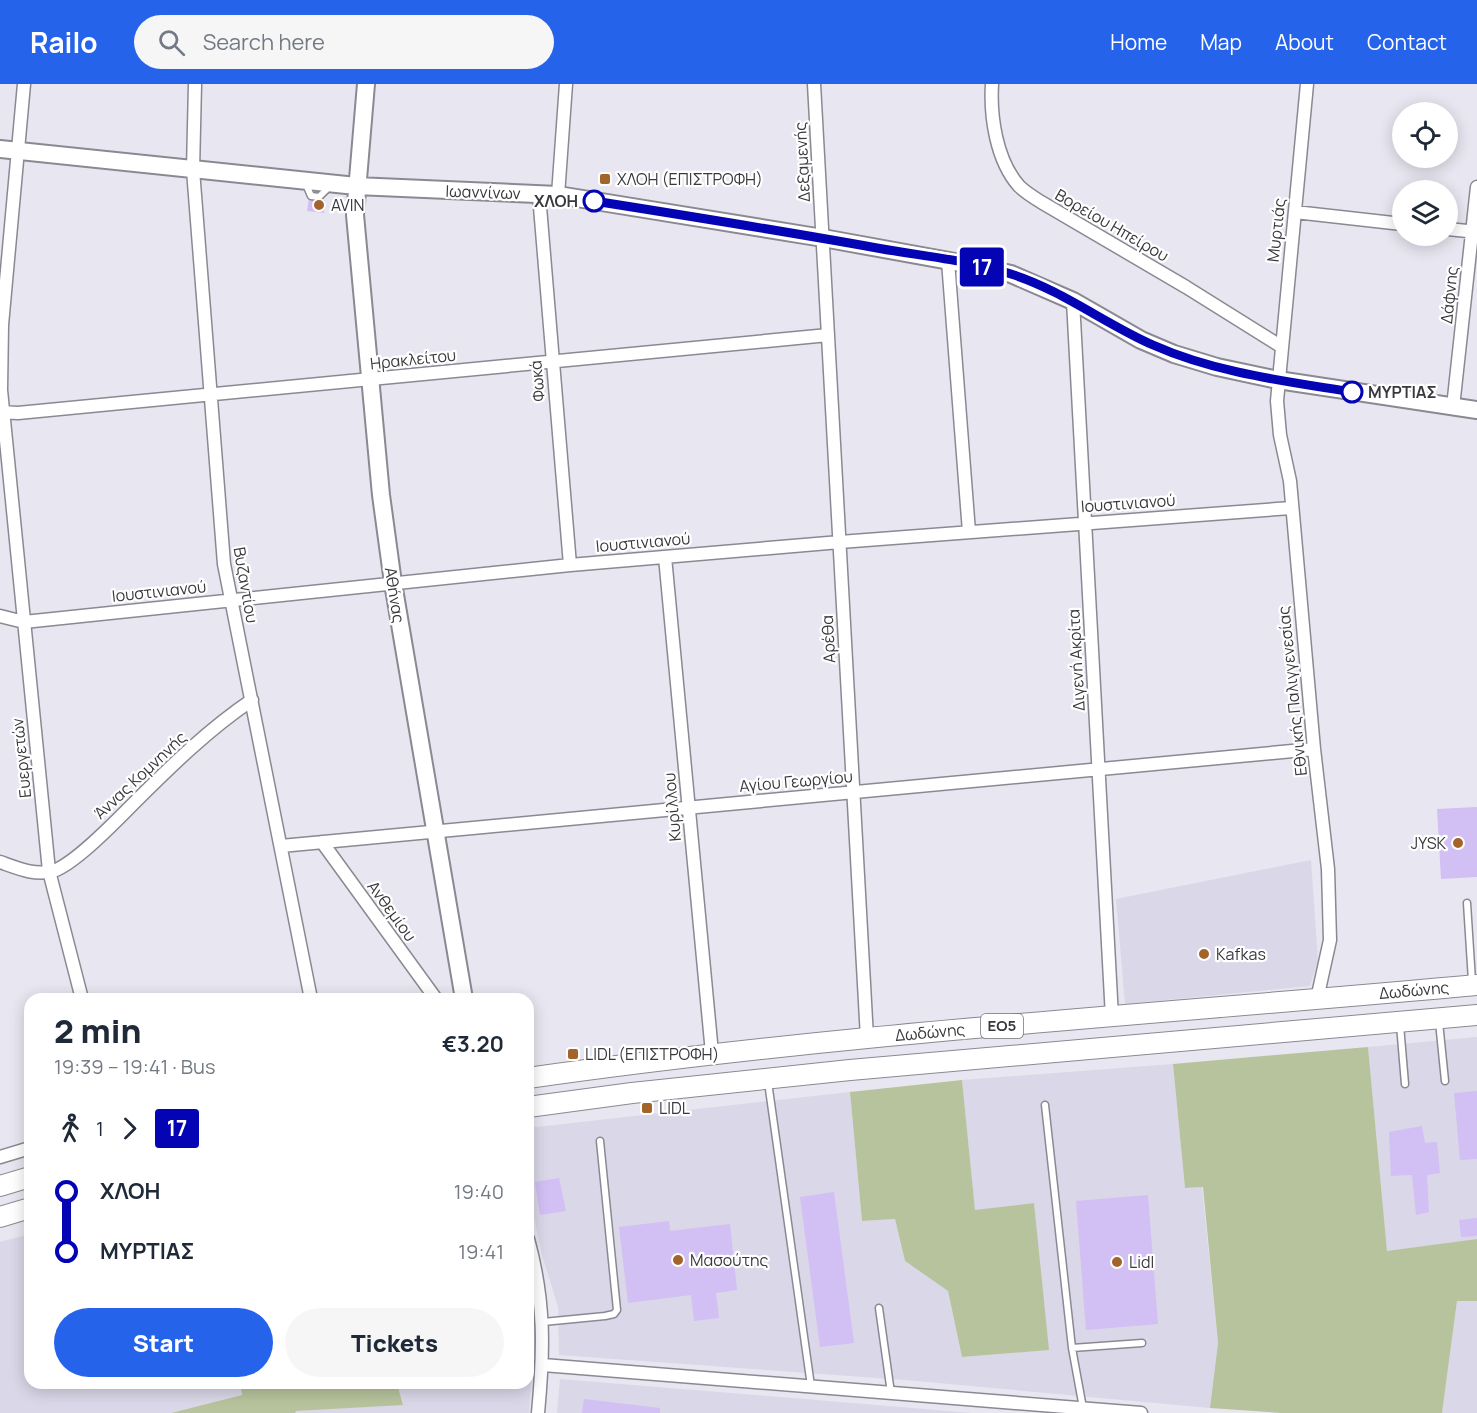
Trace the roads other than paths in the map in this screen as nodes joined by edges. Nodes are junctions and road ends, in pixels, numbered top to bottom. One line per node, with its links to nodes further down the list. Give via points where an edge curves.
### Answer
1 (24, 84): 9 (street, Ευεργετών)
2 (195, 84): 10 (street, Βυζαντίου)
3 (366, 84): 11 (main road, Αθήνας)
4 (566, 84): 14 (street)
5 (814, 84): 19 (street, Δεξαμενής)
6 (992, 84): 23 (street, Βορείου Ηπείρου, via 1000,150 1019,186)
7 (1307, 84): 15 (street, Μυρτιάς)
8 (0, 149): 9 (main road, Ιωαννίνων)
9 (18, 151): 10 (main road, Ιωαννίνων); 30 (street, Ευεργετών, via 2,325)
10 (193, 170): 11 (main road, Ιωαννίνων); 27 (street, Βυζαντίου)
11 (356, 186): 13 (main road, Ιωαννίνων); 25 (main road, Αθήνας, via 355,228)
12 (1477, 187): 18 (street, Δάφνης)
13 (539, 195): 14 (main road, Ιωαννίνων); 24 (street, Φωκά)
14 (558, 195): 19 (main road, Ιωαννίνων)
15 (1295, 212): 16 (street); 23 (street, Μυρτιάς)
16 (1392, 223)
17 (1458, 230): 18 (street)
18 (1474, 232): 28 (street, Δάφνης)
19 (823, 238): 20 (main road, Ιωαννίνων); 22 (street, Αρέθα)
20 (948, 261): 21 (main road, Ιωαννίνων, via 1011,274); 33 (street)
21 (1073, 301): 26 (main road, Ιωαννίνων, via 1174,354); 32 (street, Διγενή Ακρίτα)
22 (828, 335): 24 (street, Ηρακλείτου); 34 (street, Αρέθα)
23 (1282, 347): 26 (street, Μυρτιάς)
24 (552, 362): 25 (street, Ηρακλείτου); 36 (street, Φωκά)
25 (370, 380): 27 (street, Ηρακλείτου); 37 (main road, Αθήνας)
26 (1278, 380): 28 (main road, Ιωαννίνων); 31 (street, Εθνικής Παλιγγενεσίας, via 1277,415 1290,481)
27 (209, 396): 30 (street, Ηρακλείτου); 38 (street, Βυζαντίου, via 224,564)
28 (1453, 407): 29 (main road, Ιωαννίνων)
29 (1477, 410)
30 (1, 413): 40 (street, Ευεργετών)
31 (1291, 508): 32 (street, Ιουστινιανού); 42 (street, Εθνικής Παλιγγενεσίας)
32 (1085, 523): 33 (street, Ιουστινιανού); 43 (street, Διγενή Ακρίτα)
33 (969, 532): 34 (street, Ιουστινιανού)
34 (840, 542): 35 (street, Ιουστινιανού); 44 (street, Αρέθα)
35 (665, 557): 36 (street, Ιουστινιανού); 45 (street, Κυρίλλου)
36 (570, 565): 37 (street, Ιουστινιανού)
37 (393, 583): 38 (street, Ιουστινιανού); 46 (main road, Αθήνας)
38 (231, 599): 40 (street, Ιουστινιανού); 41 (street, Βυζαντίου)
39 (0, 616): 40 (street, Ιουστινιανού)
40 (24, 622): 50 (street, Ευεργετών)
41 (252, 700): 48 (street, Βυζαντίου); 50 (street, Άννας Κομνηνής, via 191,749 91,843)
42 (1314, 749): 43 (street, Αγίου Γεωργίου); 57 (street, Εθνικής Παλιγγενεσίας, via 1330,905 1328,952)
43 (1098, 769): 44 (street, Αγίου Γεωργίου); 59 (street, Διγενή Ακρίτα)
44 (853, 792): 45 (street, Αγίου Γεωργίου); 62 (street, Αρέθα)
45 (689, 808): 46 (street, Αγίου Γεωργίου); 63 (street, Κυρίλλου)
46 (434, 832): 47 (street, Αγίου Γεωργίου); 56 (main road, Αθήνας)
47 (322, 842): 48 (street, Αγίου Γεωργίου); 55 (street, Ανθεμίου)
48 (281, 846): 54 (street, Βυζαντίου)
49 (0, 861): 50 (street, via 26,871)
50 (49, 872): 53 (street, Ευεργετών)
51 (1467, 903): 52 (lane)
52 (1475, 985): 57 (main road, Δωδώνης / ΕΟ5)
53 (80, 993)
54 (311, 993)
55 (432, 993)
56 (463, 993)
57 (1317, 999): 59 (main road, Δωδώνης / ΕΟ5)
58 (1477, 1015): 60 (main road, Δωδώνης / ΕΟ5)
59 (1112, 1017): 62 (main road, Δωδώνης / ΕΟ5)
60 (1439, 1018): 61 (main road, Δωδώνης / ΕΟ5); 66 (lane)
61 (1400, 1022): 65 (main road, Δωδώνης / ΕΟ5); 67 (lane)
62 (867, 1038): 63 (main road, Δωδώνης / ΕΟ5)
63 (712, 1053): 64 (main road, Δωδώνης / ΕΟ5)
64 (534, 1077)
65 (767, 1079): 69 (main road, Δωδώνης / ΕΟ5); 83 (lane)
66 (1445, 1081)
67 (1405, 1084)
68 (1045, 1105): 81 (lane)
69 (534, 1106)
70 (600, 1141): 79 (lane, via 617,1310 605,1316)
71 (24, 1150): 72 (street)
72 (0, 1157)
73 (24, 1180): 74 (main road)
74 (0, 1186)
75 (24, 1210): 76 (main road)
76 (0, 1217)
77 (534, 1265): 79 (street)
78 (879, 1308): 84 (lane)
79 (543, 1322): 82 (street)
80 (1142, 1342): 81 (lane)
81 (1072, 1348): 85 (lane)
82 (543, 1365): 83 (street); 86 (street)
83 (811, 1387): 84 (street)
84 (892, 1393): 85 (street)
85 (1083, 1408): 87 (street)
86 (538, 1413)
87 (1141, 1413)

